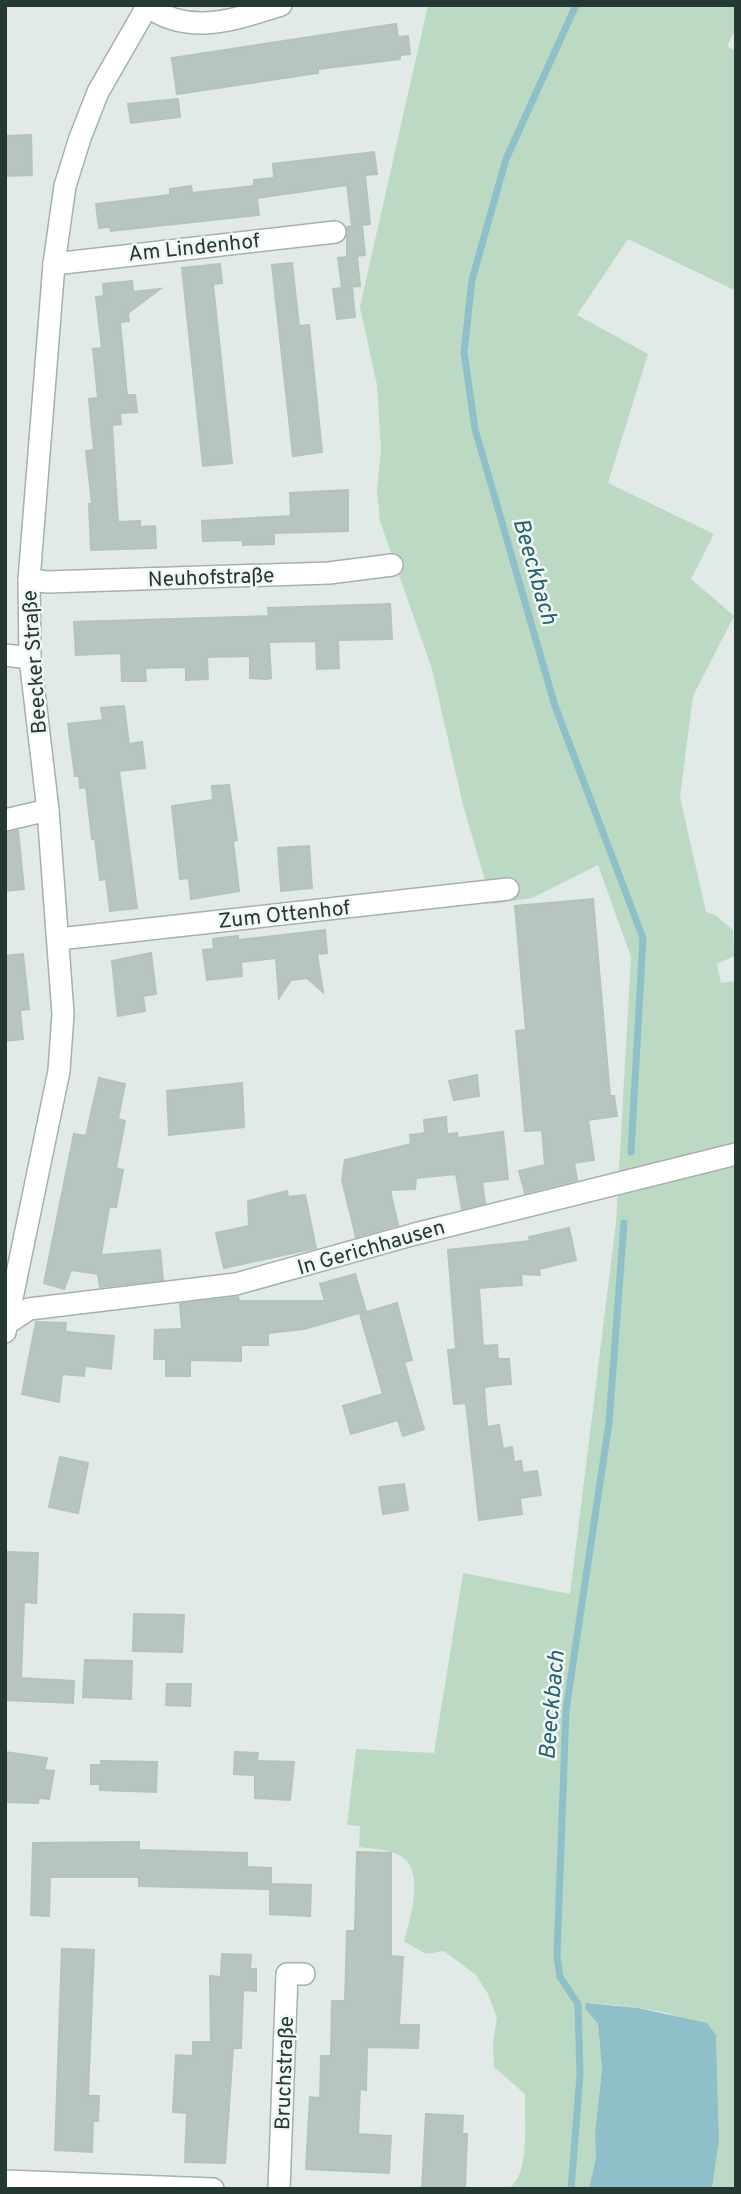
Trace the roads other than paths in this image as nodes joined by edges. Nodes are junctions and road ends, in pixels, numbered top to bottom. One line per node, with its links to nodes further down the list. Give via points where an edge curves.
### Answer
1 (281, 5): 2 (street, via 219,24 176,22)
2 (148, 6): 4 (street, Beecker Straße, via 98,92 80,138 65,186)
3 (334, 232): 4 (street, Am Lindenhof)
4 (54, 264): 6 (street, Beecker Straße)
5 (392, 565): 6 (street, Neuhofstraße, via 302,574)
6 (29, 580): 8 (street, Beecker Straße)
7 (5, 655): 8 (street)
8 (30, 657): 9 (street, Beecker Straße)
9 (48, 810): 10 (street); 12 (street, Beecker Straße)
10 (5, 820)
11 (508, 889): 12 (street, Zum Ottenhof)
12 (59, 939): 14 (street, Beecker Straße, via 64,1014 59,1071)
13 (736, 1154): 14 (street, In Gerichhausen, via 236,1284 29,1309)
14 (6, 1327)
15 (304, 1974): 19 (street, Bruchstraße, via 287,1974)
16 (5, 2181): 17 (street)
17 (136, 2188): 18 (street)
18 (213, 2189)
19 (279, 2189)

